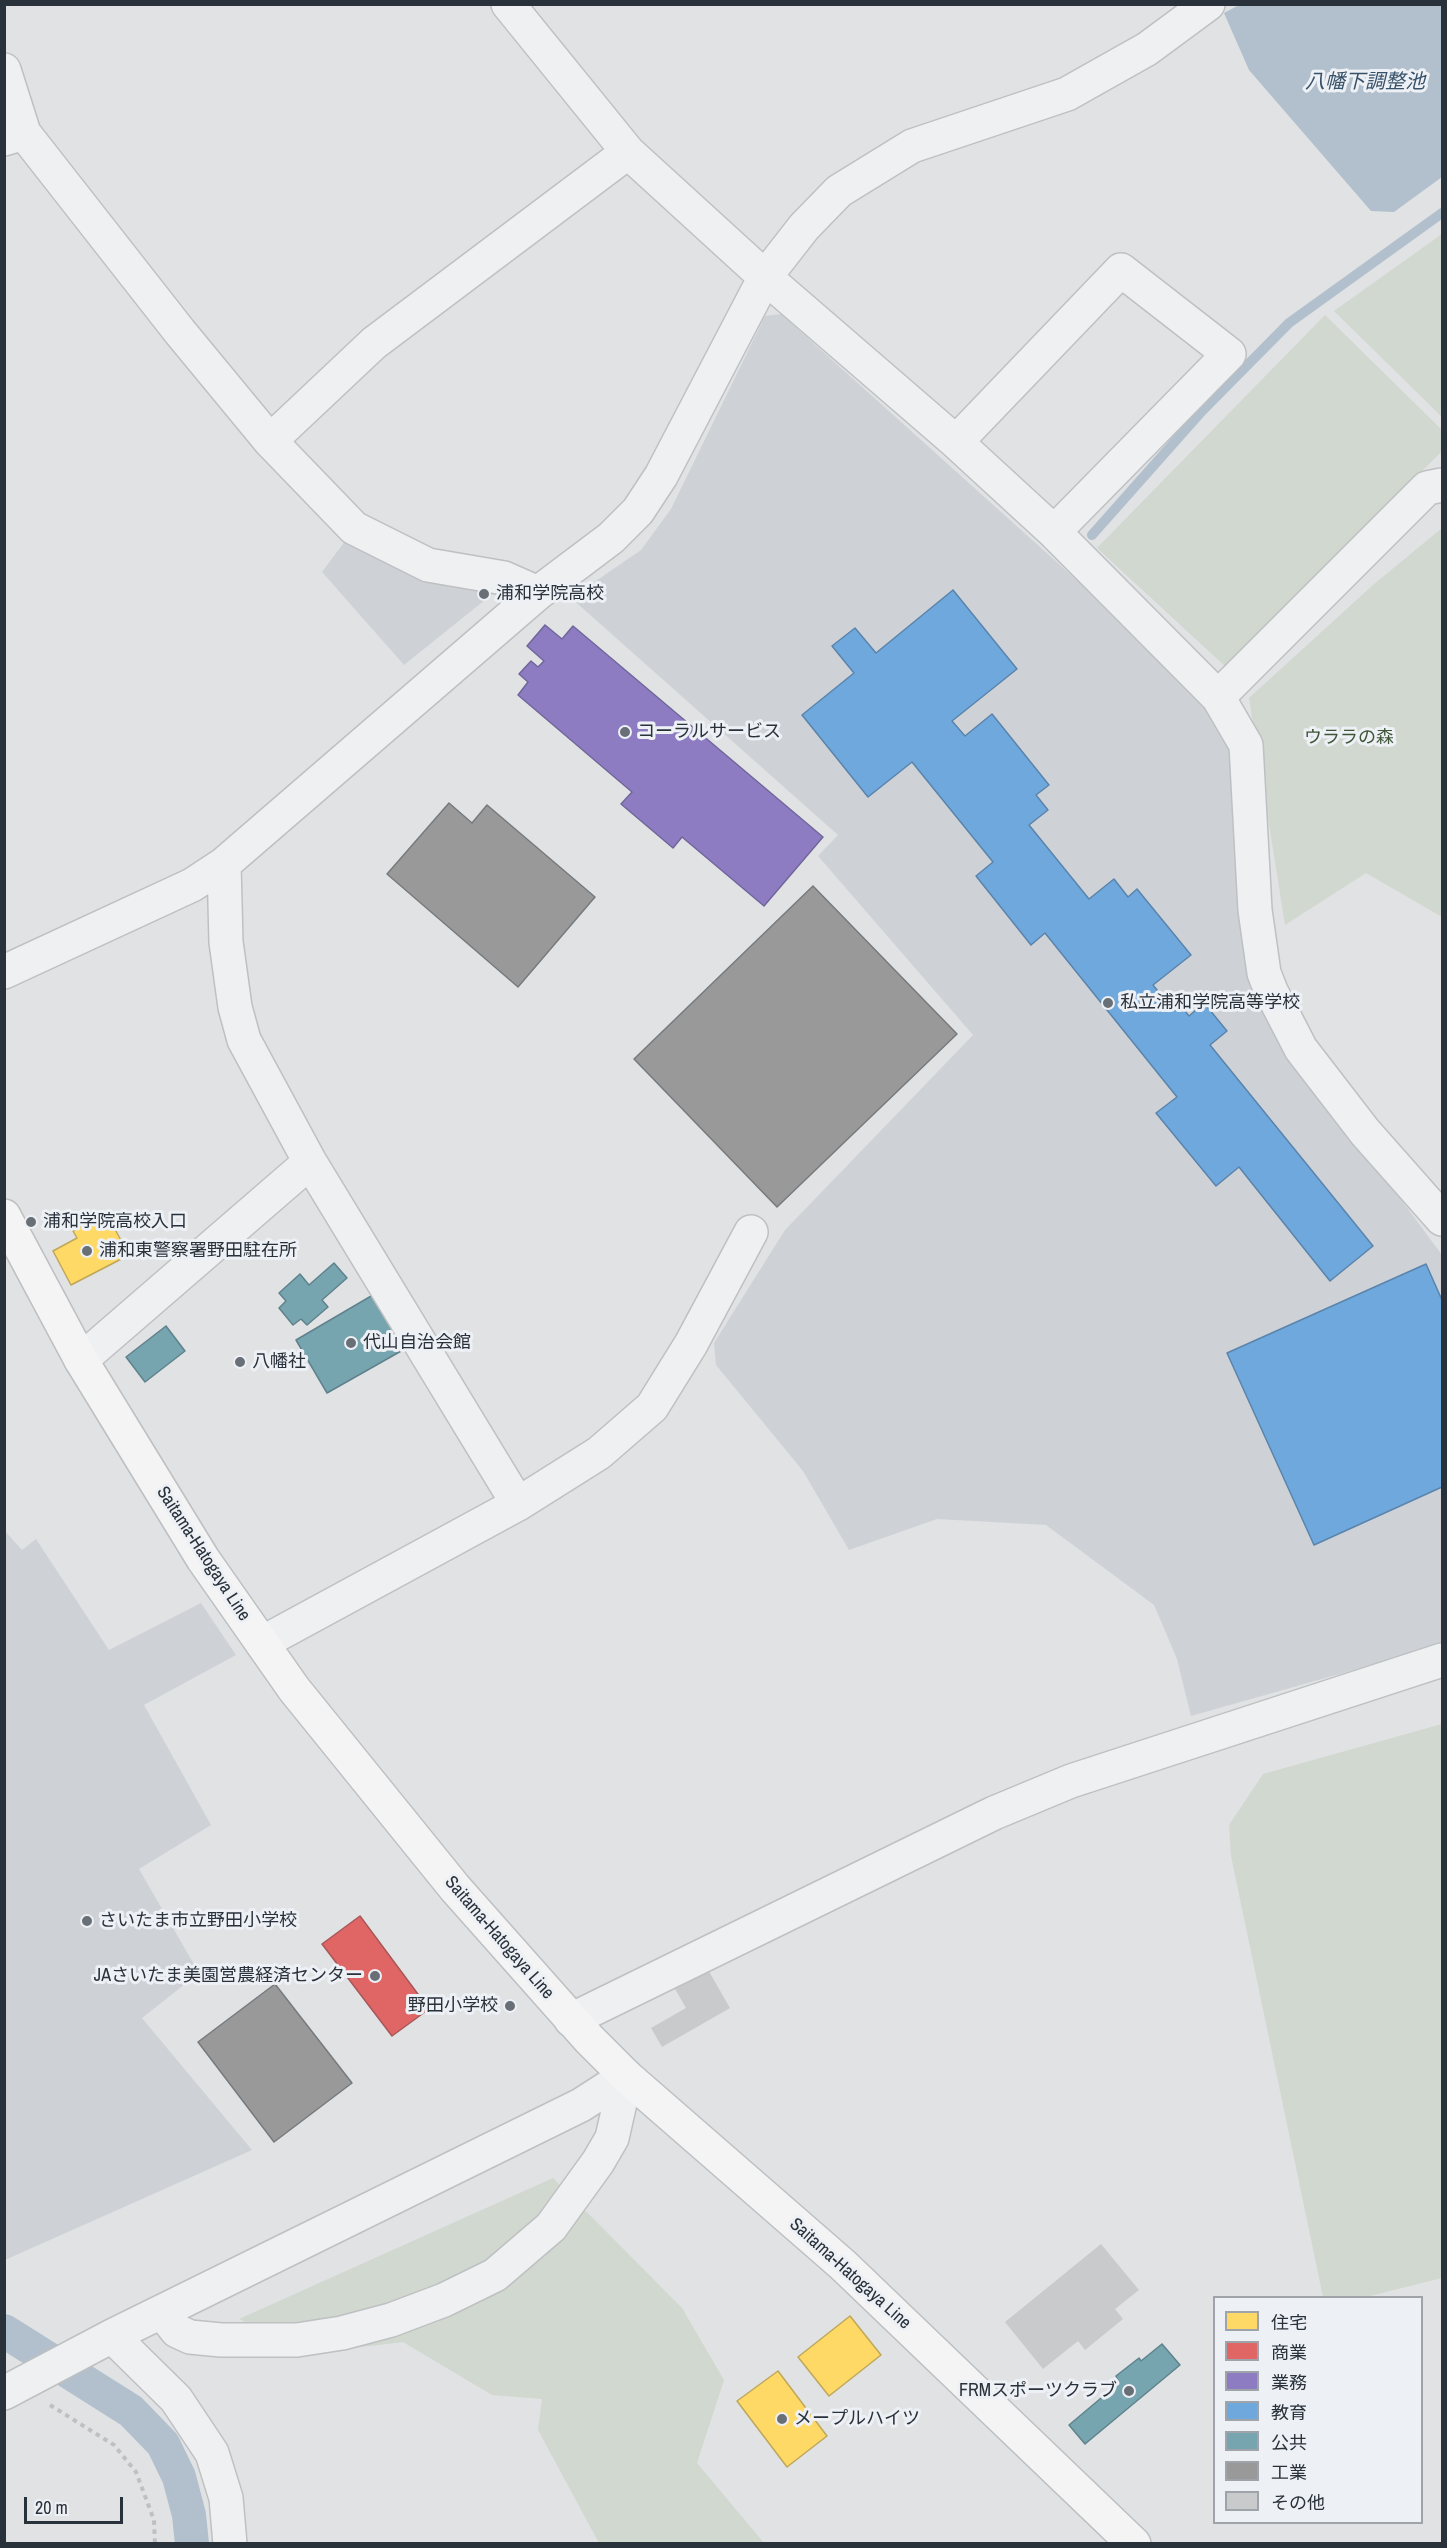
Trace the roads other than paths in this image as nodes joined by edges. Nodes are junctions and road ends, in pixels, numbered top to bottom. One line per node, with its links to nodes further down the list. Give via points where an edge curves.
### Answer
1 (508, 4): 5 (street)
2 (1208, 4): 6 (street, via 1147,49 1067,94 912,146 867,172 839,191 804,227)
3 (4, 70): 4 (street)
4 (14, 136): 7 (street)
5 (628, 152): 6 (street); 7 (street, via 374,343)
6 (765, 278): 8 (street); 11 (street, via 661,476 638,511 611,538)
7 (270, 441): 11 (street, via 354,528 428,565 504,578)
8 (956, 442): 10 (street); 10 (street, via 1121,270 1229,354)
9 (1443, 485): 12 (street, via 1427,488)
10 (1069, 546): 12 (street)
11 (538, 593): 13 (street)
12 (1218, 697): 17 (street, via 1246,745 1255,910 1264,972 1271,991 1301,1049 1365,1132)
13 (224, 864): 14 (street, via 192,885); 15 (street, via 226,942 244,1040)
14 (4, 972)
15 (310, 1162): 19 (street); 20 (street)
16 (4, 1216): 19 (main road, Saitama-Hatogaya Line)
17 (1443, 1219)
18 (751, 1232): 20 (street, via 652,1407 599,1453)
19 (81, 1360): 21 (main road, Saitama-Hatogaya Line, via 204,1559)
20 (518, 1504): 21 (street)
21 (262, 1643): 23 (main road, Saitama-Hatogaya Line, via 454,1888)
22 (1443, 1660): 23 (street, via 1060,1785 983,1818)
23 (572, 2020): 24 (main road, Saitama-Hatogaya Line)
24 (626, 2076): 25 (street, via 581,2105); 25 (street, via 612,2138 598,2162 551,2227 495,2275 391,2320 297,2340 190,2337 177,2331); 29 (main road, Saitama-Hatogaya Line, via 843,2265)
25 (162, 2312): 26 (street)
26 (102, 2342): 27 (street); 28 (street, via 176,2399 213,2453 226,2498)
27 (28, 2391)
28 (230, 2544)
29 (1134, 2544)

